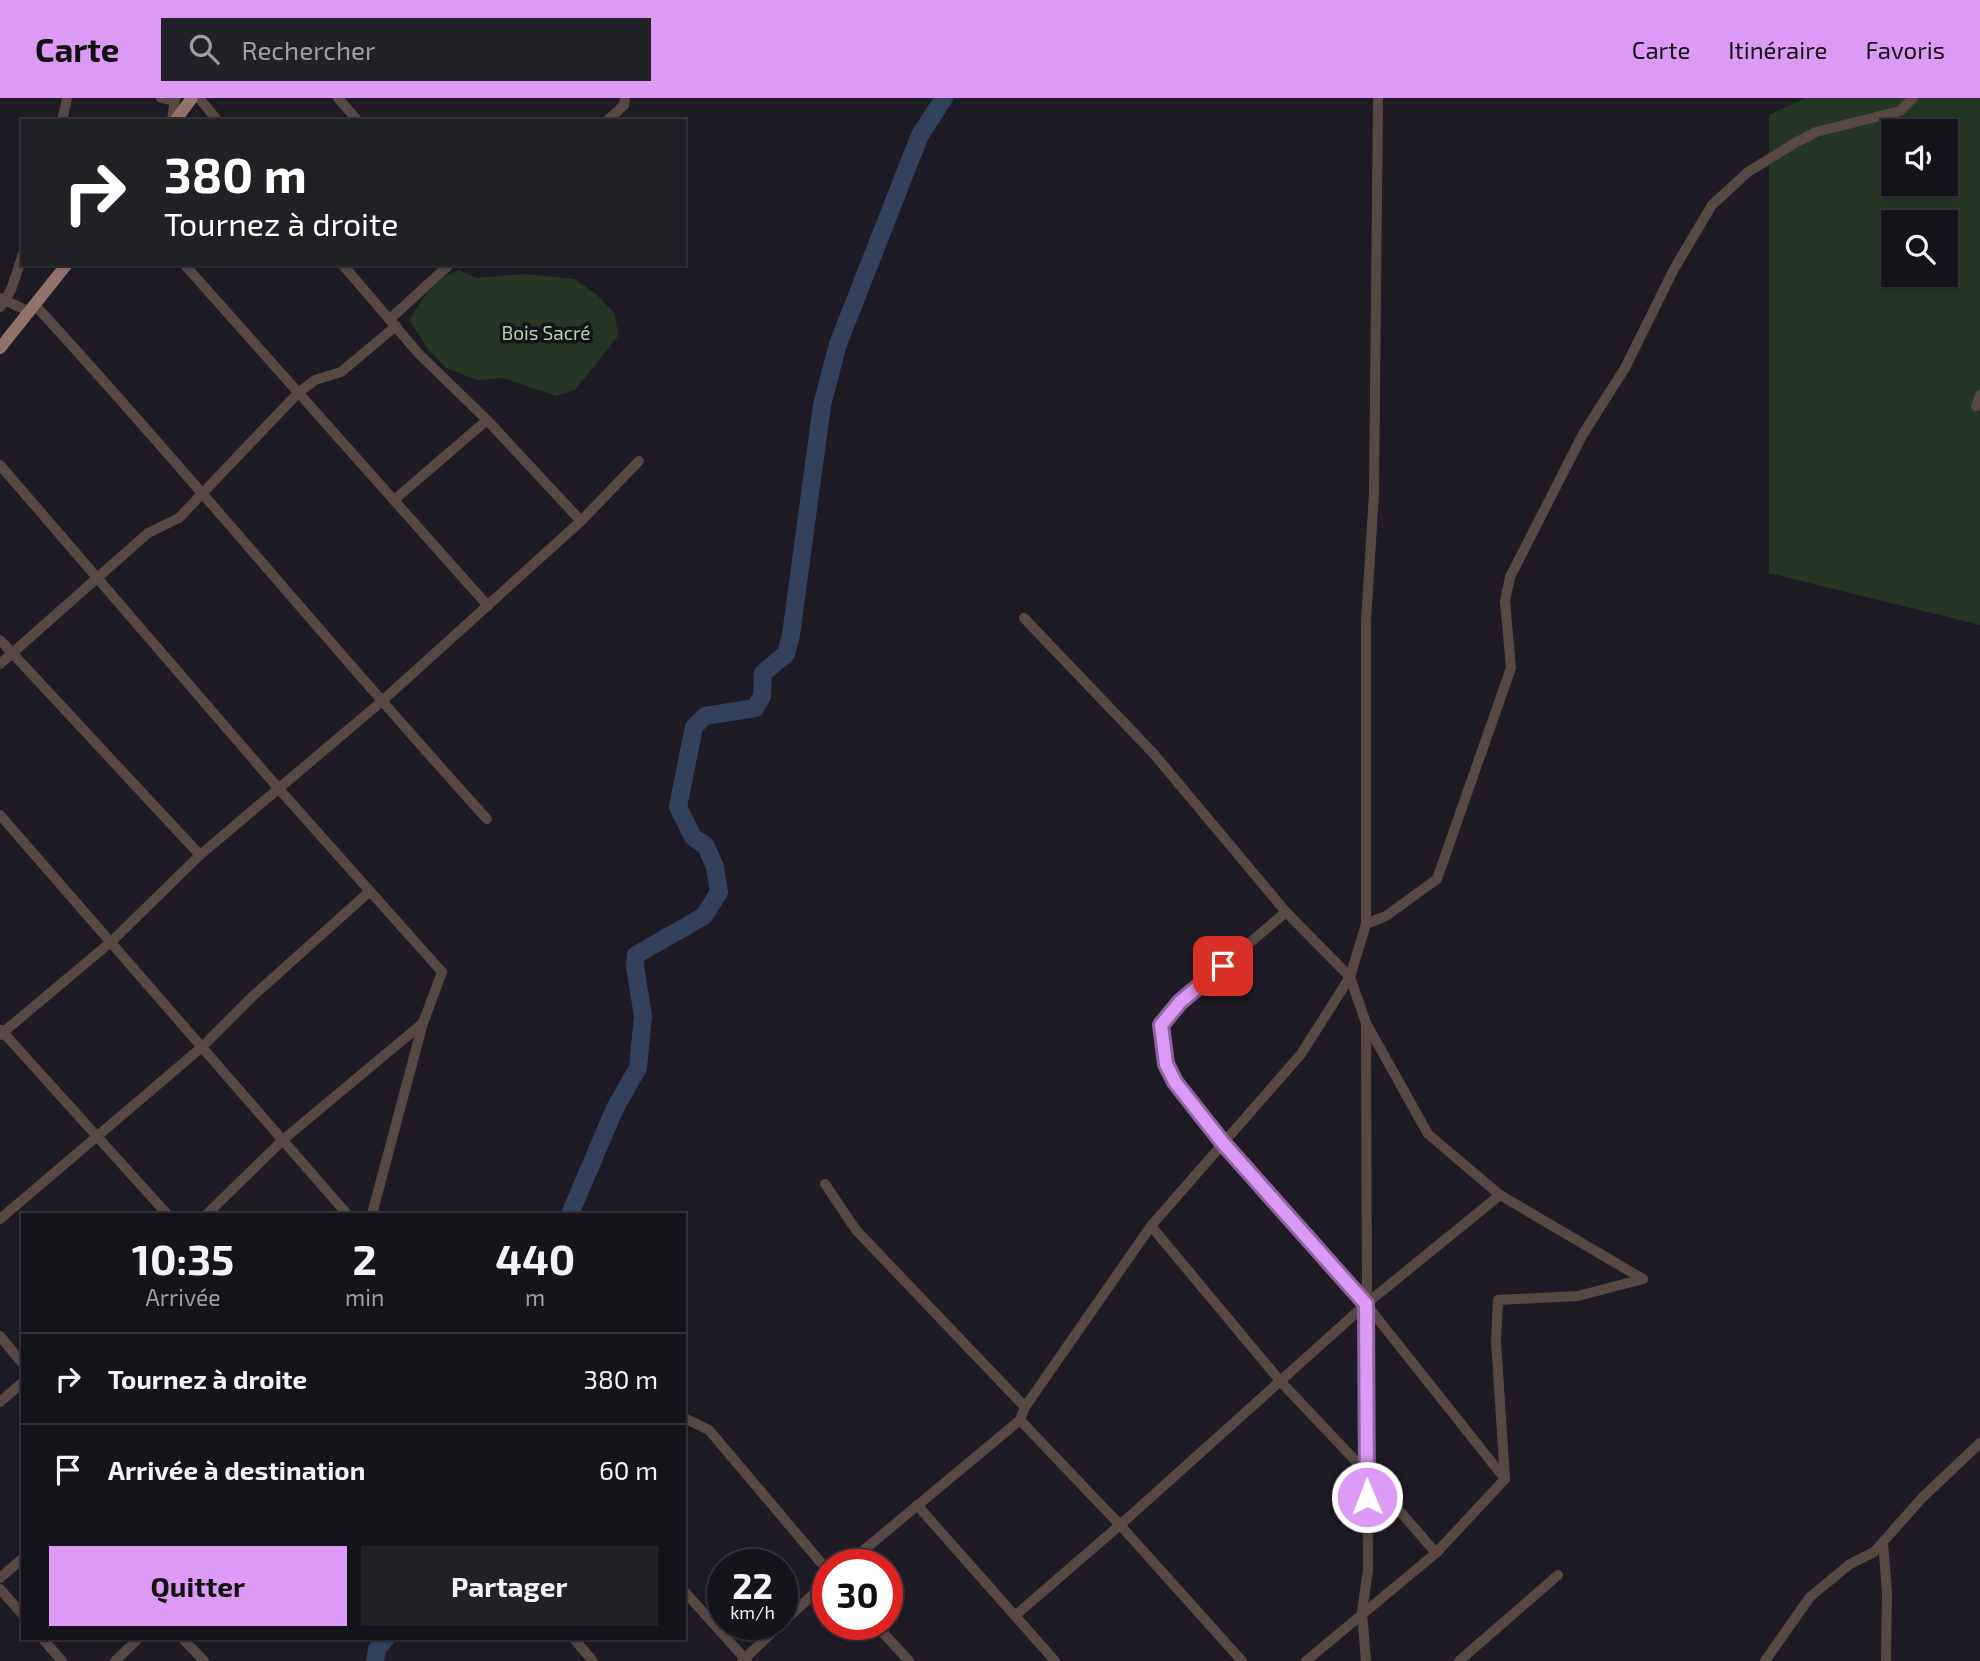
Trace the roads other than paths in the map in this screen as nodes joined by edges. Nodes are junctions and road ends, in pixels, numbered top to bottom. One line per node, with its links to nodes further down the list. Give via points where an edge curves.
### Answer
1 (67, 98): 12 (street)
2 (161, 98): 10 (street)
3 (192, 98): 14 (main road)
4 (199, 98): 15 (street)
5 (338, 98): 16 (street)
6 (625, 98): 17 (street)
7 (1378, 98): 49 (street, via 1374,494 1366,622)
8 (1900, 98): 11 (street)
9 (1913, 98): 11 (street)
10 (175, 100): 13 (street)
11 (1900, 111): 49 (street, via 1816,132 1748,172 1712,205 1674,269 1625,369 1583,434 1510,577 1505,601 1511,668 1437,879 1386,916)
12 (62, 119)
13 (173, 119)
14 (175, 119)
15 (216, 119)
16 (356, 119)
17 (609, 119)
18 (21, 260): 23 (street, via 11,290)
19 (65, 266): 24 (main road)
20 (186, 266): 27 (street)
21 (344, 266): 25 (street)
22 (448, 266): 25 (street)
23 (1, 302): 24 (street)
24 (31, 307): 26 (main road); 33 (street, via 122,399)
25 (393, 323): 27 (street, via 341,372 315,380); 30 (street)
26 (0, 348)
27 (298, 393): 33 (street); 34 (street)
28 (1980, 395): 29 (street)
29 (1976, 406)
30 (487, 420): 34 (street); 35 (street)
31 (639, 461): 35 (street)
32 (0, 465): 36 (street)
33 (203, 492): 36 (street, via 179,518 148,533); 42 (street)
34 (394, 500): 37 (street)
35 (581, 522): 37 (street)
36 (99, 577): 40 (street); 43 (street)
37 (488, 606): 42 (street)
38 (1024, 618): 48 (street, via 1153,753)
39 (0, 640): 40 (street)
40 (12, 654): 41 (street); 46 (street)
41 (0, 664)
42 (381, 702): 43 (street); 45 (street)
43 (278, 789): 46 (street); 47 (street)
44 (0, 815): 50 (street)
45 (487, 819)
46 (200, 855): 50 (street)
47 (370, 891): 52 (street, via 442,972); 55 (street)
48 (1286, 912): 51 (street); 58 (street, via 1180,1002 1161,1025 1166,1064 1175,1082)
49 (1366, 924): 51 (street)
50 (112, 941): 54 (street); 55 (street)
51 (1350, 977): 53 (street); 58 (street, via 1301,1055)
52 (423, 1023): 57 (street); 64 (street)
53 (1366, 1023): 60 (street, via 1428,1134); 67 (street)
54 (1, 1032): 56 (street)
55 (202, 1047): 56 (street); 57 (street)
56 (97, 1136): 61 (street); 65 (street)
57 (284, 1139): 62 (street); 63 (street)
58 (1223, 1143): 66 (street); 67 (street)
59 (825, 1184): 73 (street, via 856,1230)
60 (1500, 1195): 67 (street); 78 (street, via 1643,1279 1578,1296 1498,1300 1496,1341)
61 (166, 1213)
62 (208, 1213)
63 (346, 1213)
64 (372, 1213)
65 (0, 1219)
66 (1151, 1226): 70 (street); 73 (street)
67 (1366, 1304): 70 (street); 77 (street); 78 (street)
68 (0, 1336): 69 (street)
69 (21, 1362)
70 (1281, 1382): 77 (street); 80 (street)
71 (21, 1384): 72 (street)
72 (0, 1402)
73 (1025, 1407): 75 (street)
74 (686, 1419): 83 (street, via 709,1430)
75 (1020, 1420): 79 (street); 80 (street)
76 (1980, 1443): 81 (street)
77 (1367, 1473): 84 (street); 92 (street, via 1368,1570)
78 (1505, 1479): 84 (street)
79 (917, 1504): 82 (street); 94 (street)
80 (1120, 1525): 94 (street); 108 (street)
81 (1883, 1542): 112 (street, via 1810,1597); 113 (street)
82 (864, 1549)
83 (812, 1552)
84 (1436, 1553): 92 (street)
85 (21, 1560): 87 (street)
86 (1558, 1575): 111 (street)
87 (0, 1578)
88 (0, 1589): 93 (street)
89 (686, 1593): 102 (street)
90 (812, 1596): 91 (street)
91 (798, 1609)
92 (1362, 1612): 109 (street); 110 (street)
93 (21, 1613)
94 (1017, 1614): 107 (street)
95 (44, 1640): 101 (street)
96 (137, 1640): 103 (street)
97 (185, 1640): 104 (street)
98 (575, 1640): 105 (street)
99 (765, 1640): 102 (street)
100 (890, 1640): 106 (street)
101 (60, 1660)
102 (744, 1660)
103 (116, 1661)
104 (204, 1661)
105 (593, 1661)
106 (909, 1661)
107 (1055, 1661)
108 (1242, 1661)
109 (1306, 1661)
110 (1366, 1661)
111 (1459, 1661)
112 (1765, 1661)
113 (1886, 1661)

